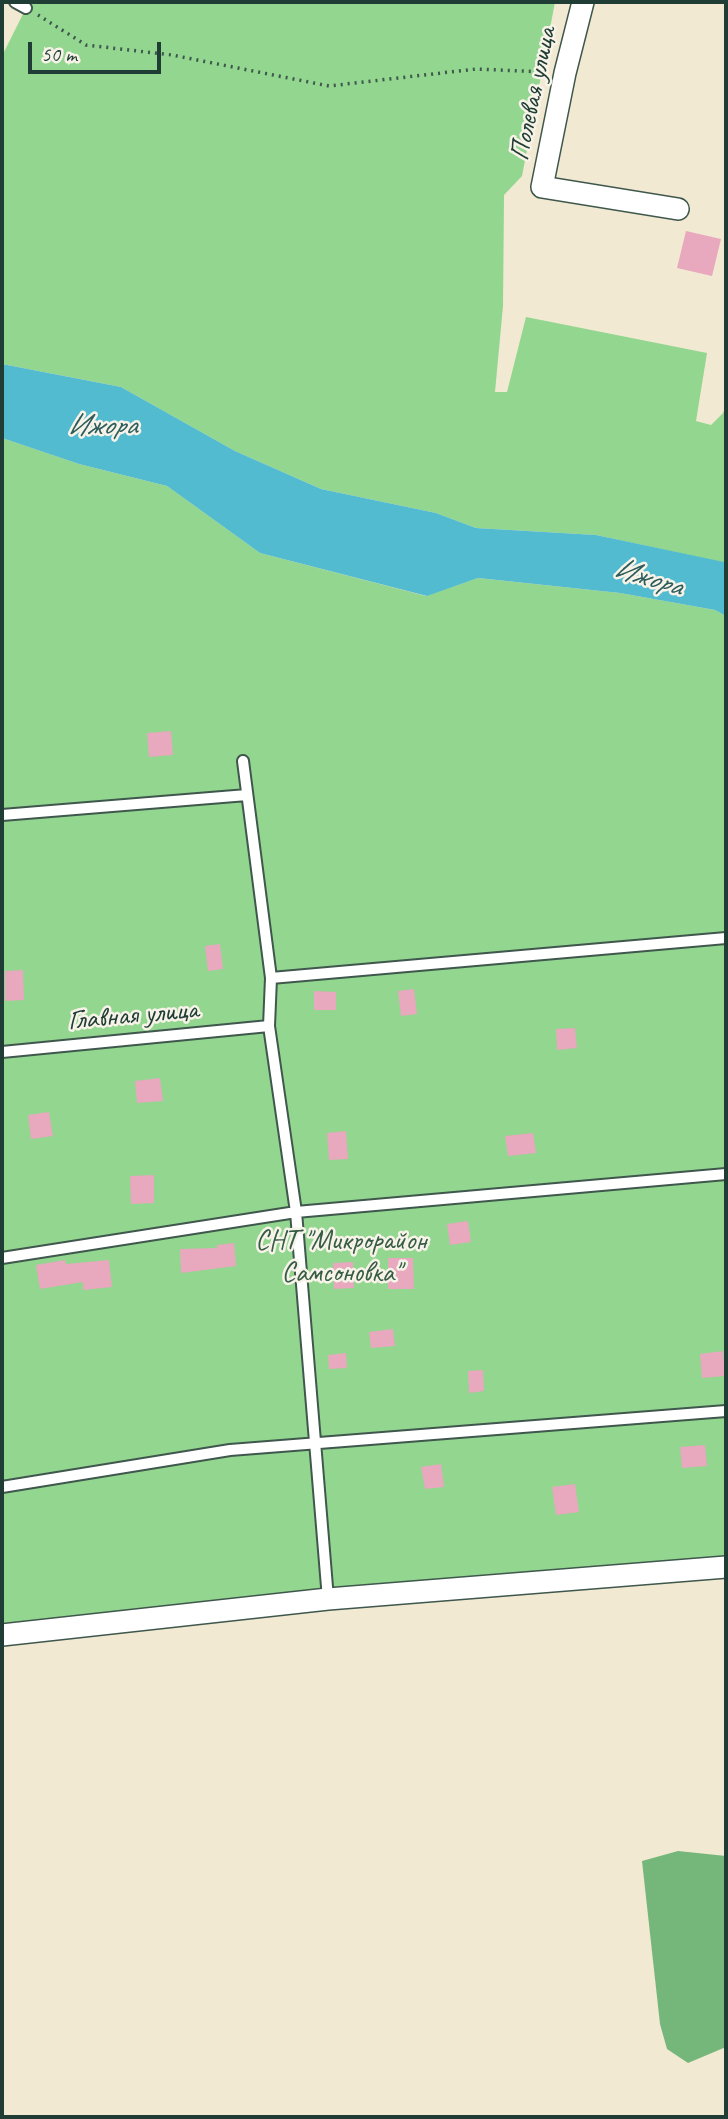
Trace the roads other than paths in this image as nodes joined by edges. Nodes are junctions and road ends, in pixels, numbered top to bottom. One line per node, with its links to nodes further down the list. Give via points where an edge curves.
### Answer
1 (15, 2): 3 (lane)
2 (583, 2): 4 (street, Полевая улица, via 542,187)
3 (26, 8)
4 (678, 209)
5 (243, 761): 6 (lane)
6 (247, 795): 7 (lane); 9 (lane)
7 (2, 814)
8 (726, 938): 9 (lane)
9 (271, 978): 10 (lane)
10 (270, 1026): 11 (lane, Главная улица); 13 (lane)
11 (2, 1052)
12 (726, 1174): 13 (lane)
13 (296, 1212): 14 (lane); 16 (lane)
14 (2, 1258)
15 (726, 1411): 16 (lane)
16 (317, 1446): 17 (lane, via 230,1450); 19 (lane)
17 (2, 1487)
18 (726, 1567): 19 (street)
19 (328, 1599): 20 (street)
20 (2, 1635)

